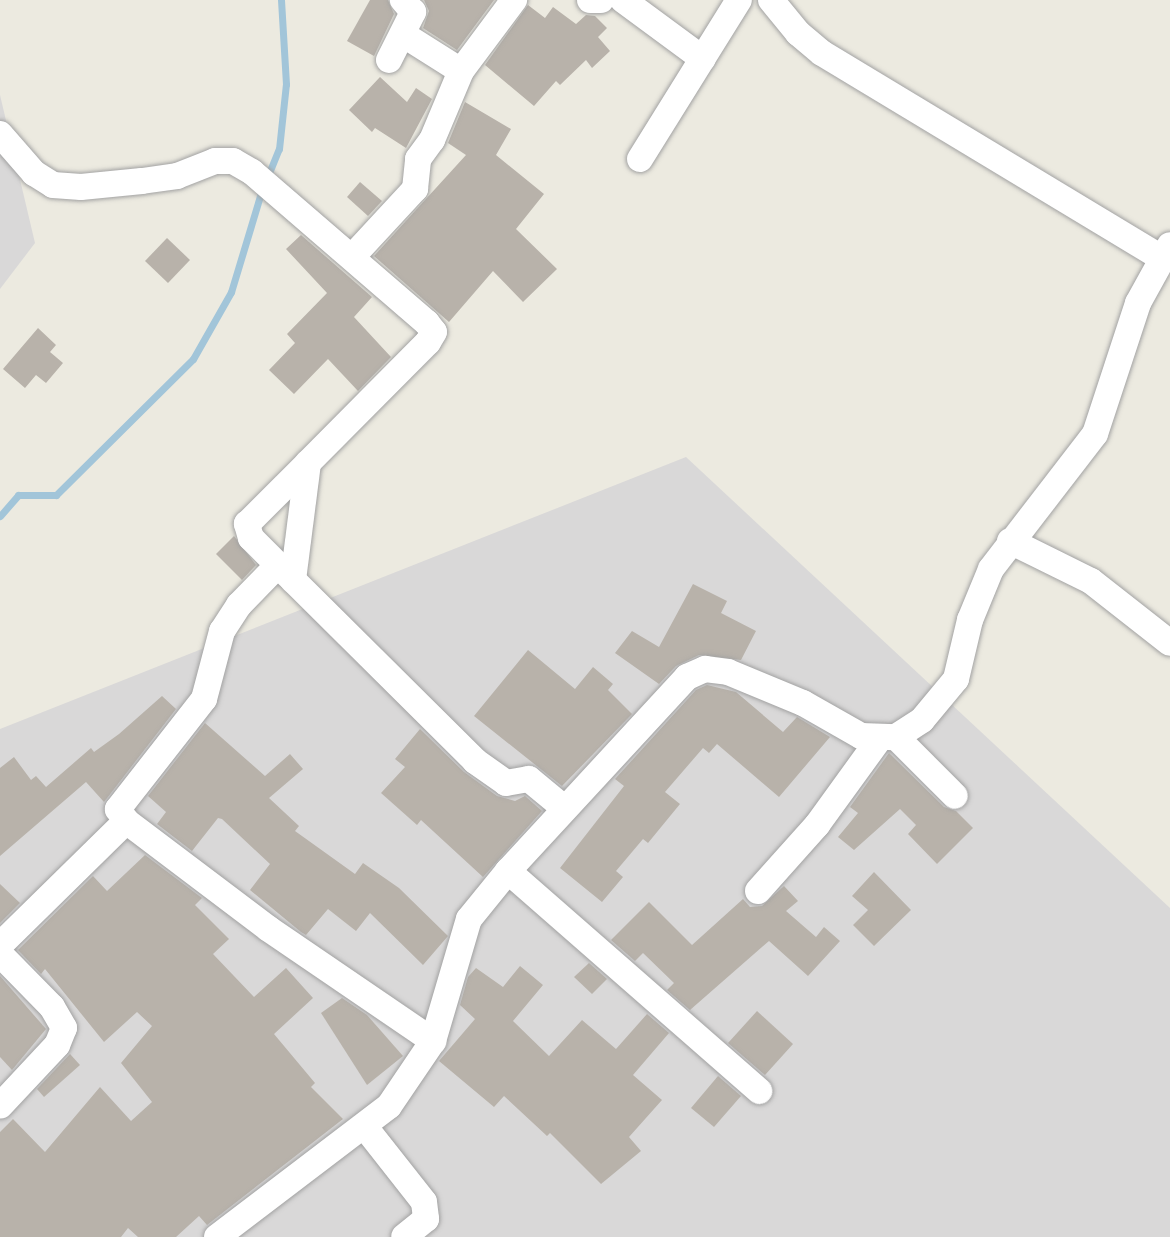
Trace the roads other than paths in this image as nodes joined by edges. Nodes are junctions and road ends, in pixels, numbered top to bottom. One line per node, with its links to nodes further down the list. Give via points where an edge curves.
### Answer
1 (403, 0): 8 (street, via 413,12)
2 (514, 0): 11 (street)
3 (590, 0): 4 (street)
4 (601, 0)
5 (623, 0): 9 (street)
6 (739, 0): 9 (street)
7 (771, 0): 14 (street, via 822,53)
8 (404, 35): 10 (street); 11 (street)
9 (702, 59): 13 (street)
10 (389, 60)
11 (461, 71): 15 (street, via 432,140 418,159 415,189)
12 (0, 134): 15 (street, via 34,173 53,185 142,181 177,176 215,161 233,162 262,180)
13 (640, 159)
14 (1166, 252): 17 (street, via 1138,303 1095,434)
15 (352, 257): 16 (street, via 434,332)
16 (308, 463): 18 (street); 18 (street, via 248,518 251,538)
17 (1010, 541): 19 (street, via 1091,581); 20 (street, via 985,580 956,679 922,720)
18 (286, 573): 22 (street, via 475,761 506,783 529,779); 23 (street, via 239,605 222,631 199,707 119,805)
19 (1170, 643)
20 (888, 738): 21 (street); 22 (street, via 861,736 803,703 728,672 705,670 687,677); 25 (street)
21 (955, 796)
22 (564, 808): 24 (street)
23 (126, 821): 26 (street); 28 (street, via 269,929)
24 (508, 871): 28 (street, via 463,930); 29 (street)
25 (758, 891)
26 (0, 944)
27 (0, 954): 30 (street, via 52,1007 64,1028 57,1045)
28 (433, 1041): 31 (street, via 414,1076)
29 (759, 1091)
30 (0, 1106)
31 (365, 1126): 32 (street); 33 (street, via 424,1202 426,1219)
32 (231, 1233)
33 (404, 1237)

